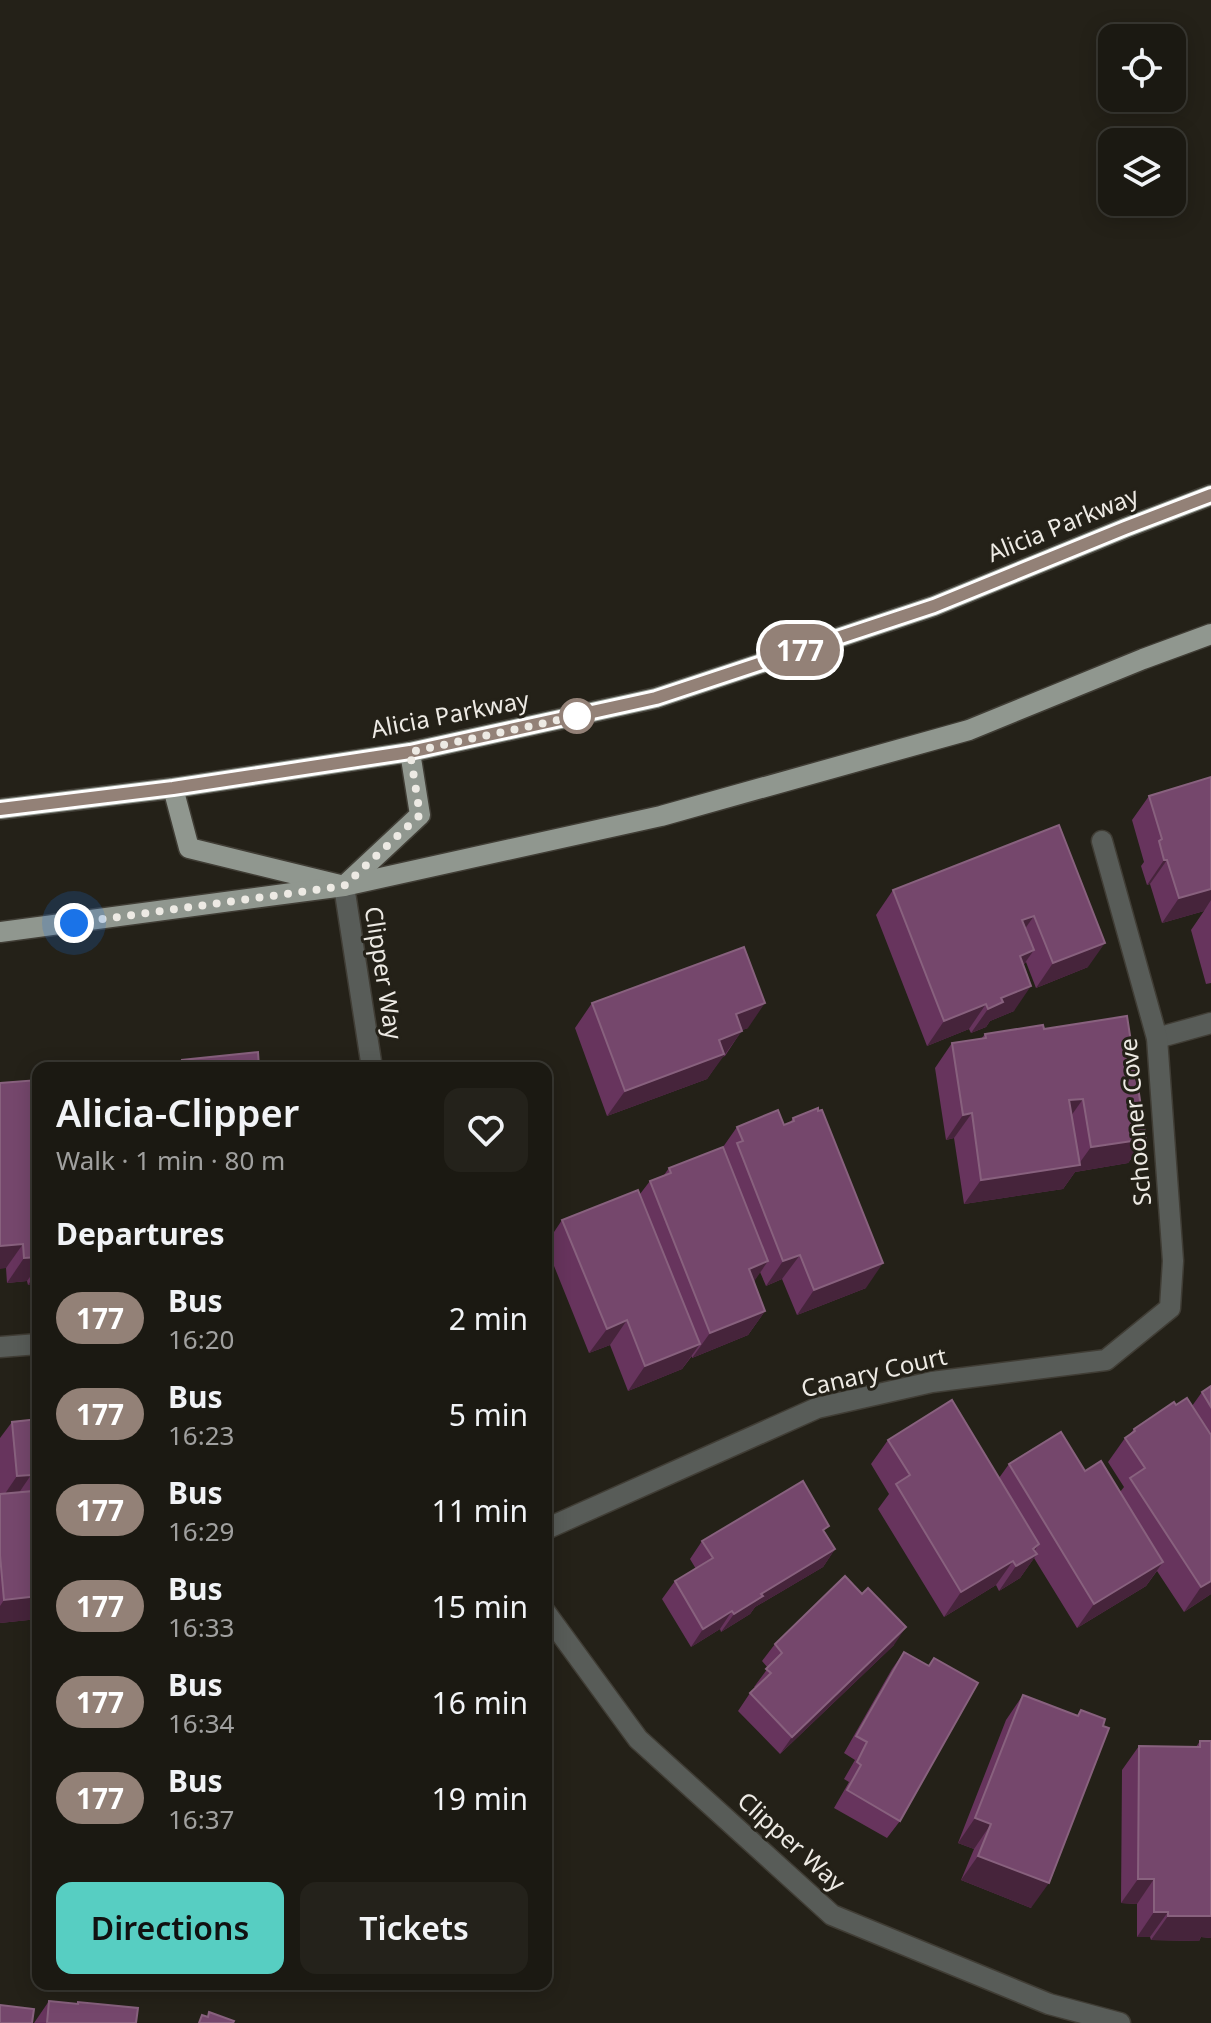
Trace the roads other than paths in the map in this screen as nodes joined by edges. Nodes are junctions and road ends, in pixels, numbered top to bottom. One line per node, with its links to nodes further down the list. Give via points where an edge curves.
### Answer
1 (1211, 495): 3 (main road, Alicia Parkway, via 934,606 656,698)
2 (1211, 634): 7 (main road, via 969,730 661,816)
3 (410, 752): 4 (main road, Alicia Parkway); 7 (main road, via 420,815)
4 (173, 788): 5 (main road, Alicia Parkway); 7 (main road, via 189,848)
5 (0, 809)
6 (1102, 841): 10 (street, Schooner Cove)
7 (344, 886): 8 (main road); 11 (street, Clipper Way)
8 (0, 932)
9 (1211, 1023): 10 (street)
10 (1157, 1038): 12 (street, Schooner Cove)
11 (371, 1062)
12 (1173, 1261): 15 (street, Canary Court, via 1170,1308 1106,1360 932,1382 817,1408)
13 (32, 1344): 14 (street)
14 (0, 1347)
15 (552, 1526)
16 (552, 1621): 17 (street, Clipper Way, via 638,1739 832,1915 1049,2004)
17 (1120, 2023)

